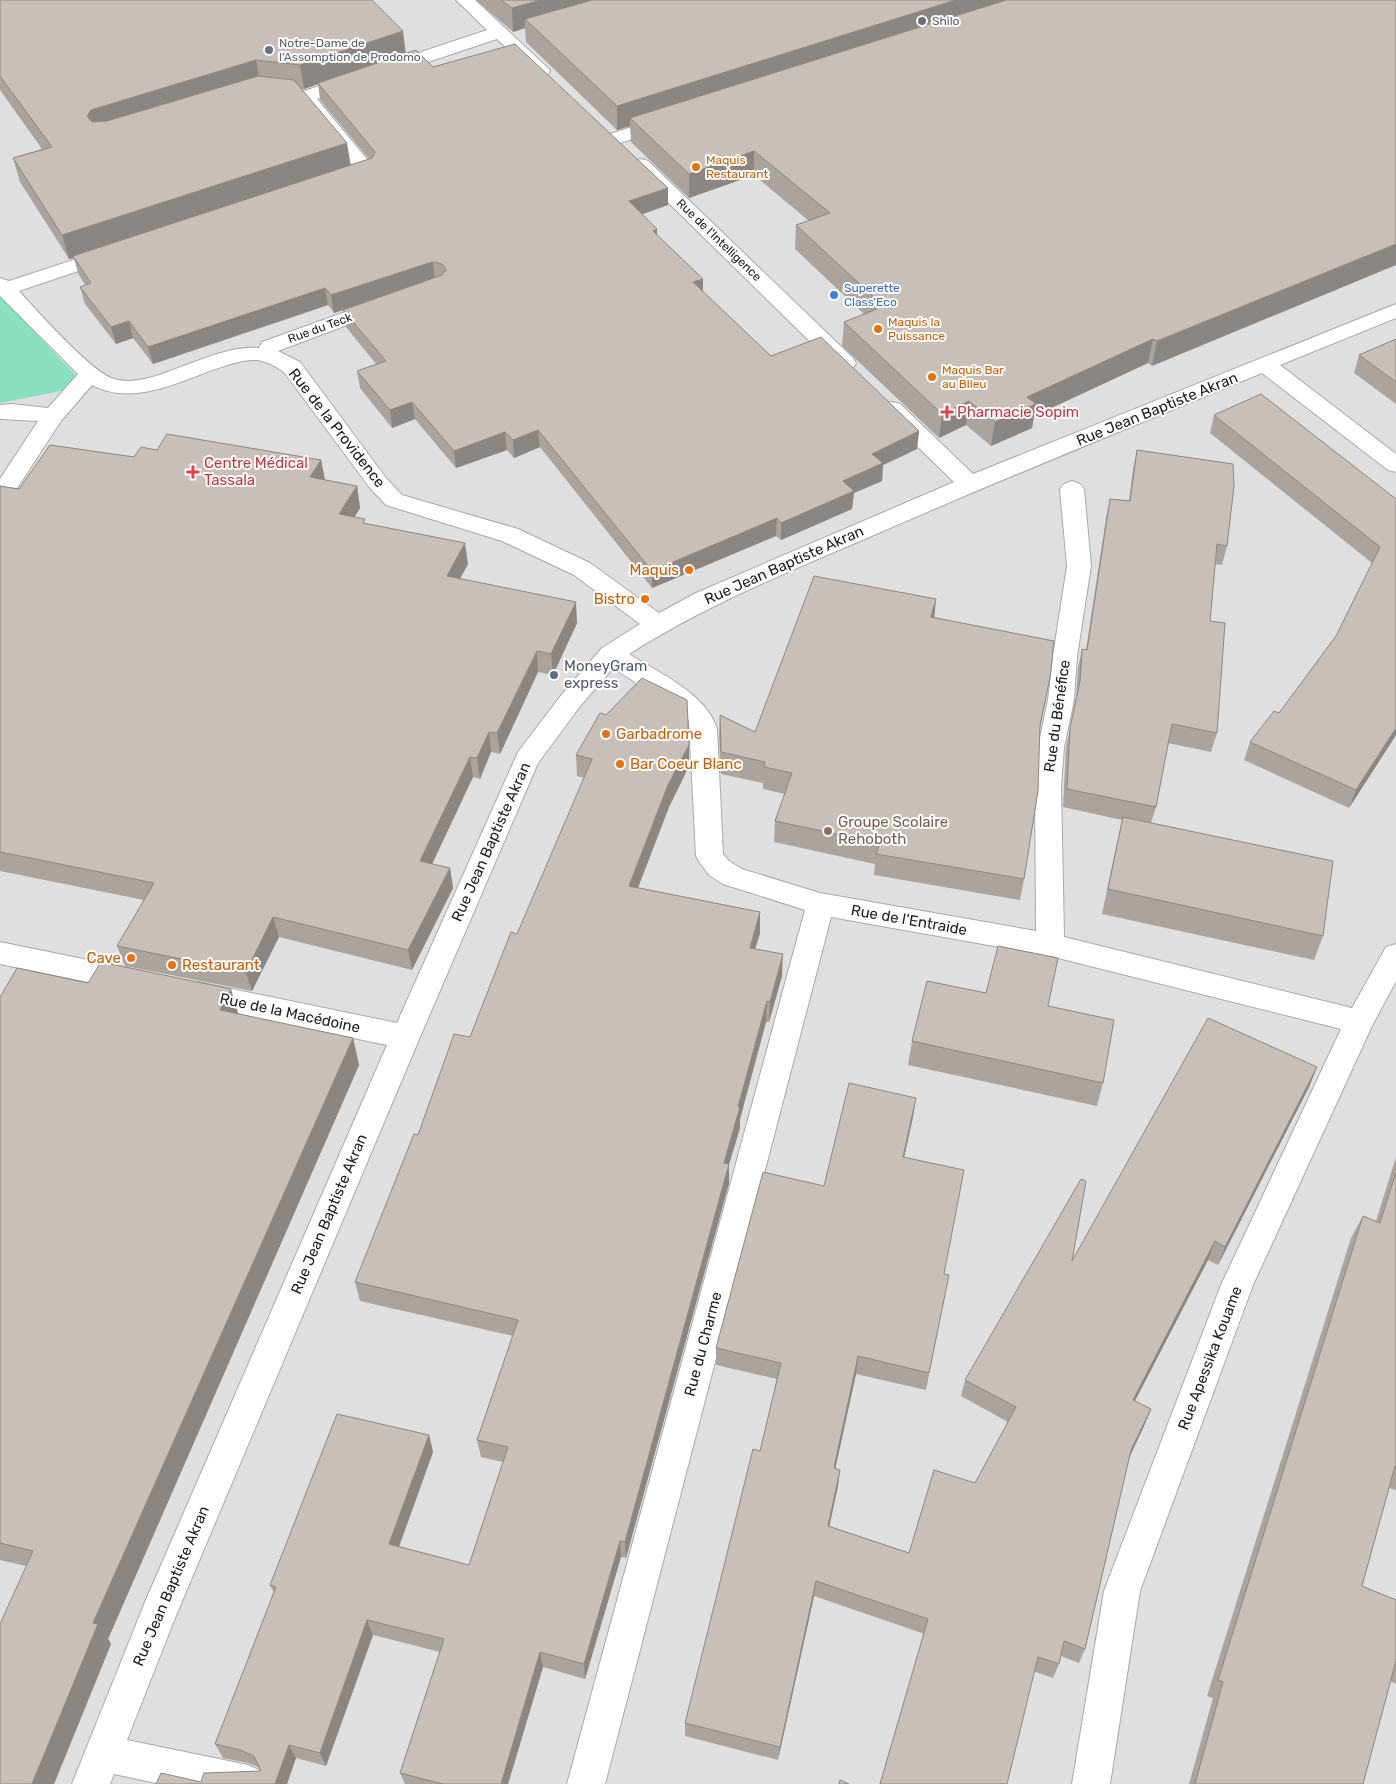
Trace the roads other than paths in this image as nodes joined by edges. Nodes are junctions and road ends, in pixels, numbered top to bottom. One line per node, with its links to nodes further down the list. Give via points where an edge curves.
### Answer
1 (464, 0): 2 (street)
2 (512, 35): 3 (street); 5 (street, via 296,96 366,170)
3 (552, 81)
4 (687, 116): 13 (street, Rue de l'Intelligence, via 607,132)
5 (320, 185)
6 (132, 247): 7 (street)
7 (3, 286): 12 (street, Rue de la Providence)
8 (400, 300): 10 (street, Rue du Teck, via 308,330 270,347)
9 (1396, 310): 11 (street, Rue Jean Baptiste Akran)
10 (264, 356): 12 (street, Rue de la Providence, via 255,354 233,358 127,387 108,385); 21 (street, Rue de la Providence, via 275,357 292,367 394,500 510,536 582,568)
11 (1266, 365): 17 (street); 18 (street, Rue Jean Baptiste Akran)
12 (90, 374): 16 (street)
13 (856, 374)
14 (877, 394): 18 (street)
15 (0, 412): 16 (street)
16 (53, 416): 20 (street)
17 (1396, 465)
18 (970, 484): 21 (street, Rue Jean Baptiste Akran, via 714,595)
19 (1072, 489): 24 (street, Rue du Bénéfice, via 1079,566 1061,700 1051,747 1048,787)
20 (0, 497)
21 (658, 624): 22 (street, Rue Jean Baptiste Akran)
22 (611, 654): 23 (street, Rue de l'Entraide, via 692,707 701,718 710,856 719,868 733,877); 28 (street, Rue Jean Baptiste Akran, via 527,759)
23 (820, 904): 24 (street, Rue de l'Entraide); 31 (street, Rue du Charme)
24 (1050, 945): 27 (street, Rue de l'Entraide)
25 (0, 953): 28 (street, Rue de la Macédoine)
26 (1396, 954): 27 (street, Rue Apessika Kouame)
27 (1359, 1022): 32 (street, Rue Apessika Kouame, via 1237,1285 1122,1591)
28 (405, 1037): 29 (street, Rue Jean Baptiste Akran, via 158,1615)
29 (97, 1769): 30 (street)
30 (248, 1784)
31 (586, 1784)
32 (1091, 1784)

